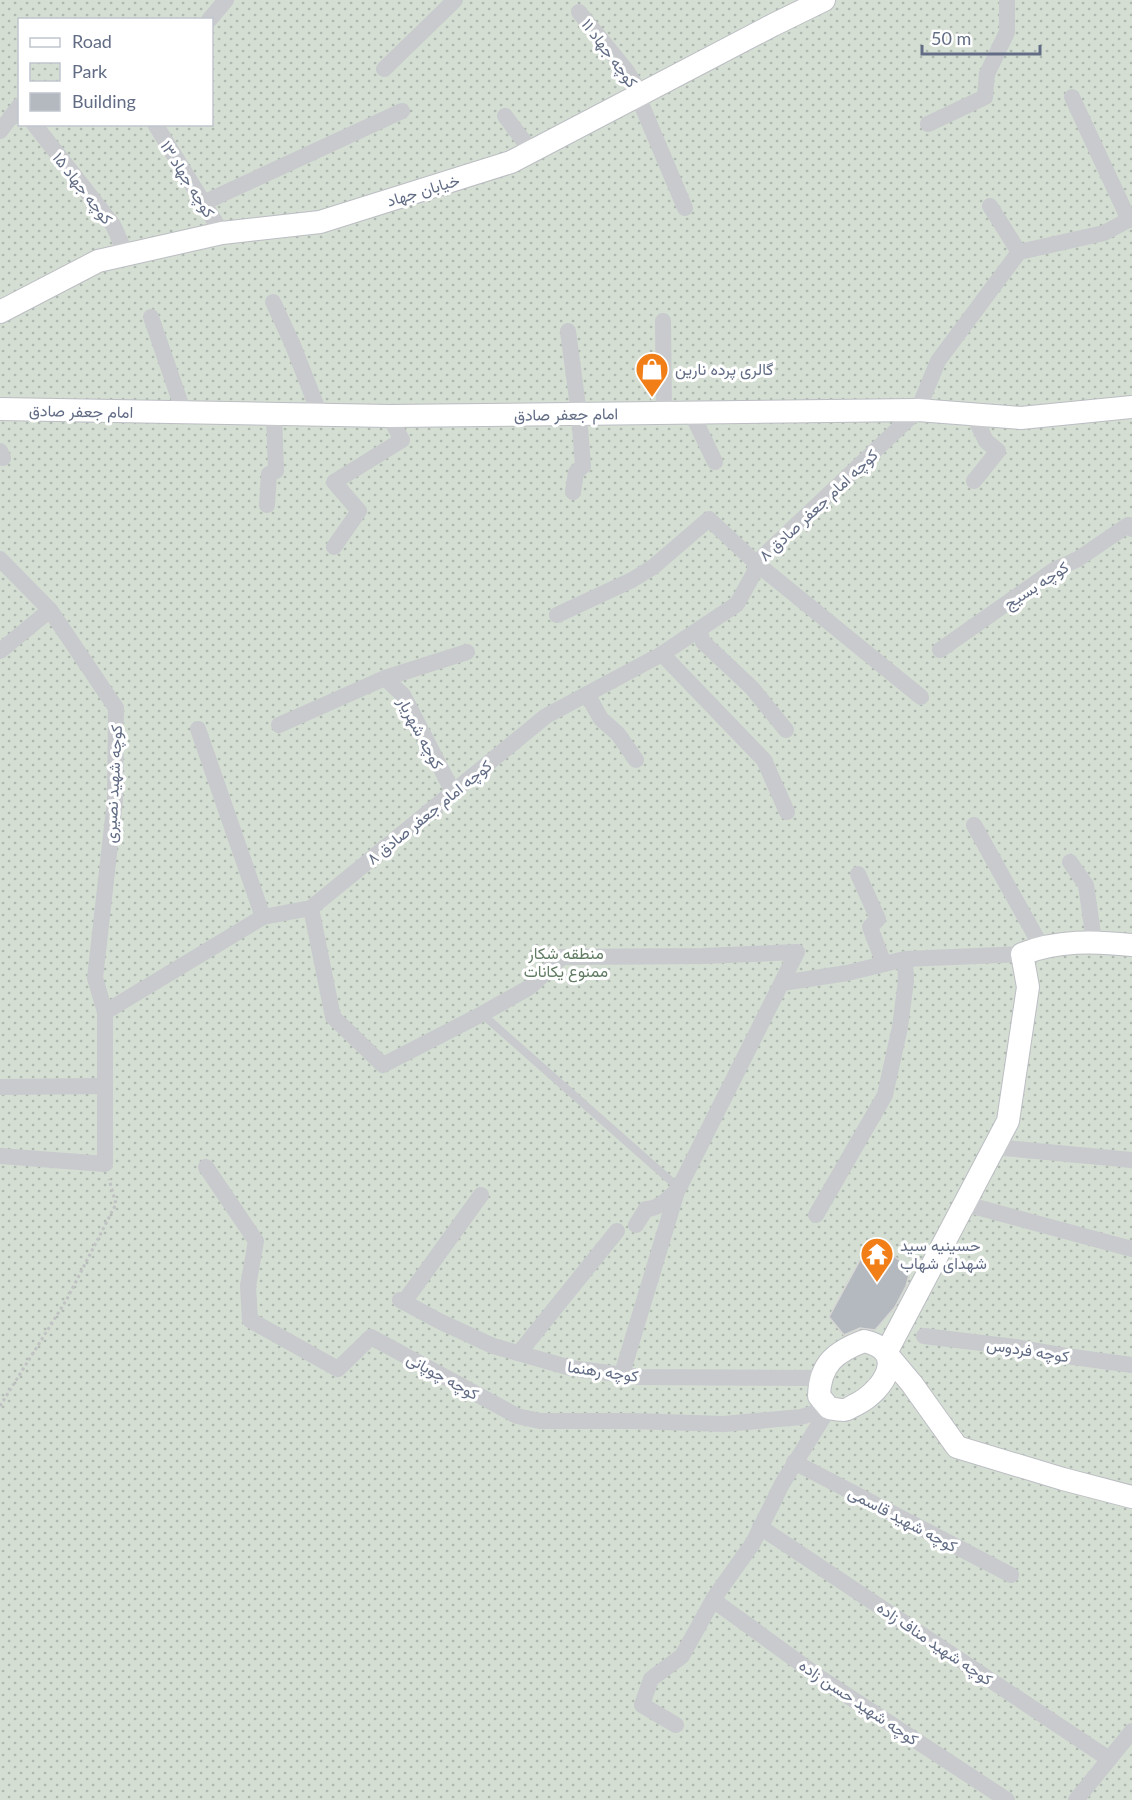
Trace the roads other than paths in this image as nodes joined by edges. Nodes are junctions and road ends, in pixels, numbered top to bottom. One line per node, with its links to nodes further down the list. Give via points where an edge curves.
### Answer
1 (226, 0): 6 (street)
2 (455, 0): 7 (street)
3 (824, 0): 8 (main road, خیابان جهاد)
4 (1007, 0): 13 (street, via 1007,32 987,74 985,97)
5 (579, 12): 8 (street, کوچه جهاد ۱۱)
6 (211, 18)
7 (384, 69)
8 (641, 94): 17 (main road, خیابان جهاد); 20 (street, کوچه جهاد ۱۱, via 642,106)
9 (1072, 97): 21 (street)
10 (18, 107): 16 (street)
11 (402, 111): 18 (street)
12 (505, 116): 17 (street)
13 (928, 124)
14 (36, 126): 24 (street, کوچه جهاد ۱۵, via 113,225)
15 (156, 126): 18 (street, کوچه جهاد ۱۳)
16 (0, 131)
17 (532, 152): 22 (main road, خیابان جهاد, via 320,222)
18 (203, 203): 22 (street, کوچه جهاد ۱۳)
19 (990, 206): 23 (street)
20 (685, 208)
21 (1130, 219): 23 (street, via 1104,233)
22 (222, 233): 24 (main road, خیابان جهاد)
23 (1019, 252): 32 (street, via 938,361)
24 (126, 255): 26 (main road, خیابان جهاد, via 98,261)
25 (273, 302): 39 (street)
26 (0, 312)
27 (152, 317): 33 (street)
28 (663, 321): 34 (street)
29 (568, 330): 37 (street)
30 (1132, 407): 38 (main road, امام جعفر صادق, via 1021,418)
31 (0, 409): 33 (main road, امام جعفر صادق)
32 (918, 410): 35 (main road, امام جعفر صادق); 38 (main road, امام جعفر صادق); 48 (street, کوچه امام جعفر صادق ۸)
33 (184, 412): 36 (main road, امام جعفر صادق)
34 (664, 412): 35 (main road, امام جعفر صادق); 37 (main road, امام جعفر صادق)
35 (691, 412): 41 (street)
36 (274, 414): 39 (main road, امام جعفر صادق); 44 (street, via 276,471 269,474)
37 (579, 414): 40 (main road, امام جعفر صادق); 43 (street, via 583,466 576,472)
38 (973, 414): 42 (street, via 986,441 998,450)
39 (320, 415): 40 (main road, امام جعفر صادق)
40 (389, 416): 46 (street, via 402,440 334,483 359,511)
41 (715, 462)
42 (975, 481)
43 (573, 492)
44 (267, 505)
45 (1132, 529): 52 (street, کوچه بسیج, via 1128,525 1078,559 1054,570)
46 (334, 547)
47 (0, 559): 49 (street, کوچه شهید نصیری)
48 (756, 563): 50 (street, via 709,519 653,567); 51 (street, کوچه امام جعفر صادق ۸, via 737,604); 58 (street)
49 (50, 610): 53 (street); 76 (street, کوچه شهید نصیری, via 116,708 116,800 95,978)
50 (557, 615)
51 (699, 630): 55 (street, کوچه امام جعفر صادق ۸); 61 (street, via 703,642 752,688)
52 (940, 650)
53 (0, 651)
54 (467, 652): 56 (street)
55 (662, 654): 57 (street, کوچه امام جعفر صادق ۸); 64 (street, via 764,760)
56 (385, 678): 59 (street); 63 (street, کوچه شهریار, via 403,695)
57 (587, 694): 62 (street, via 601,719 618,734); 63 (street, کوچه امام جعفر صادق ۸, via 546,716)
58 (921, 697)
59 (279, 725)
60 (198, 729): 69 (street)
61 (786, 730)
62 (636, 760)
63 (453, 792): 68 (street, کوچه امام جعفر صادق ۸)
64 (787, 812)
65 (974, 825): 72 (street)
66 (1070, 862): 70 (street, via 1086,885)
67 (858, 874): 74 (street, via 878,919 870,927)
68 (311, 908): 69 (street, کوچه امام جعفر صادق ۸); 77 (street, via 333,1017 383,1065)
69 (263, 917): 76 (street, کوچه امام جعفر صادق ۸)
70 (1094, 941): 71 (main road); 72 (main road)
71 (1132, 945)
72 (1031, 950): 73 (street); 80 (main road, via 1008,1120)
73 (905, 959): 74 (street); 87 (street, via 900,1027 885,1095)
74 (884, 964): 75 (street)
75 (782, 984): 77 (street, via 797,952 562,957 530,987); 84 (street)
76 (105, 1011): 79 (street)
77 (482, 1014): 84 (lane)
78 (0, 1086): 79 (street)
79 (105, 1086): 81 (street, via 105,1164)
80 (993, 1148): 82 (street); 86 (main road)
81 (0, 1156)
82 (1132, 1160)
83 (206, 1167): 97 (street, کوچه چوپانی, via 256,1241 248,1286 250,1320 338,1369 371,1337 517,1416 540,1421 724,1424 801,1417)
84 (679, 1188): 88 (street, via 668,1199 646,1209); 95 (street)
85 (481, 1195): 92 (street, کوچه رهنما, via 402,1301 493,1346)
86 (965, 1204): 90 (street); 93 (main road)
87 (816, 1215)
88 (636, 1225)
89 (617, 1232): 92 (street)
90 (1132, 1249)
91 (924, 1336): 94 (street, کوچه فردوس)
92 (519, 1353): 95 (street, کوچه رهنما, via 571,1368)
93 (886, 1353): 96 (main road, via 876,1344 864,1341 830,1361); 97 (main road, via 889,1367 873,1393 845,1410); 99 (main road, via 957,1447)
94 (1132, 1365)
95 (622, 1374): 96 (street, کوچه رهنما)
96 (820, 1378): 97 (main road, via 819,1396)
97 (829, 1408): 98 (street)
98 (794, 1462): 100 (street); 101 (street, کوچه شهید قاسمی)
99 (1132, 1497)
100 (760, 1527): 102 (street); 105 (street, کوچه شهید مناف زاده)
101 (1011, 1575)
102 (713, 1600): 103 (street, via 682,1656 651,1679 642,1705); 106 (street, کوچه شهید حسن زاده, via 822,1679)
103 (676, 1725)
104 (1132, 1731): 105 (street)
105 (1109, 1759): 107 (street)
106 (1007, 1800)
107 (1076, 1800)

